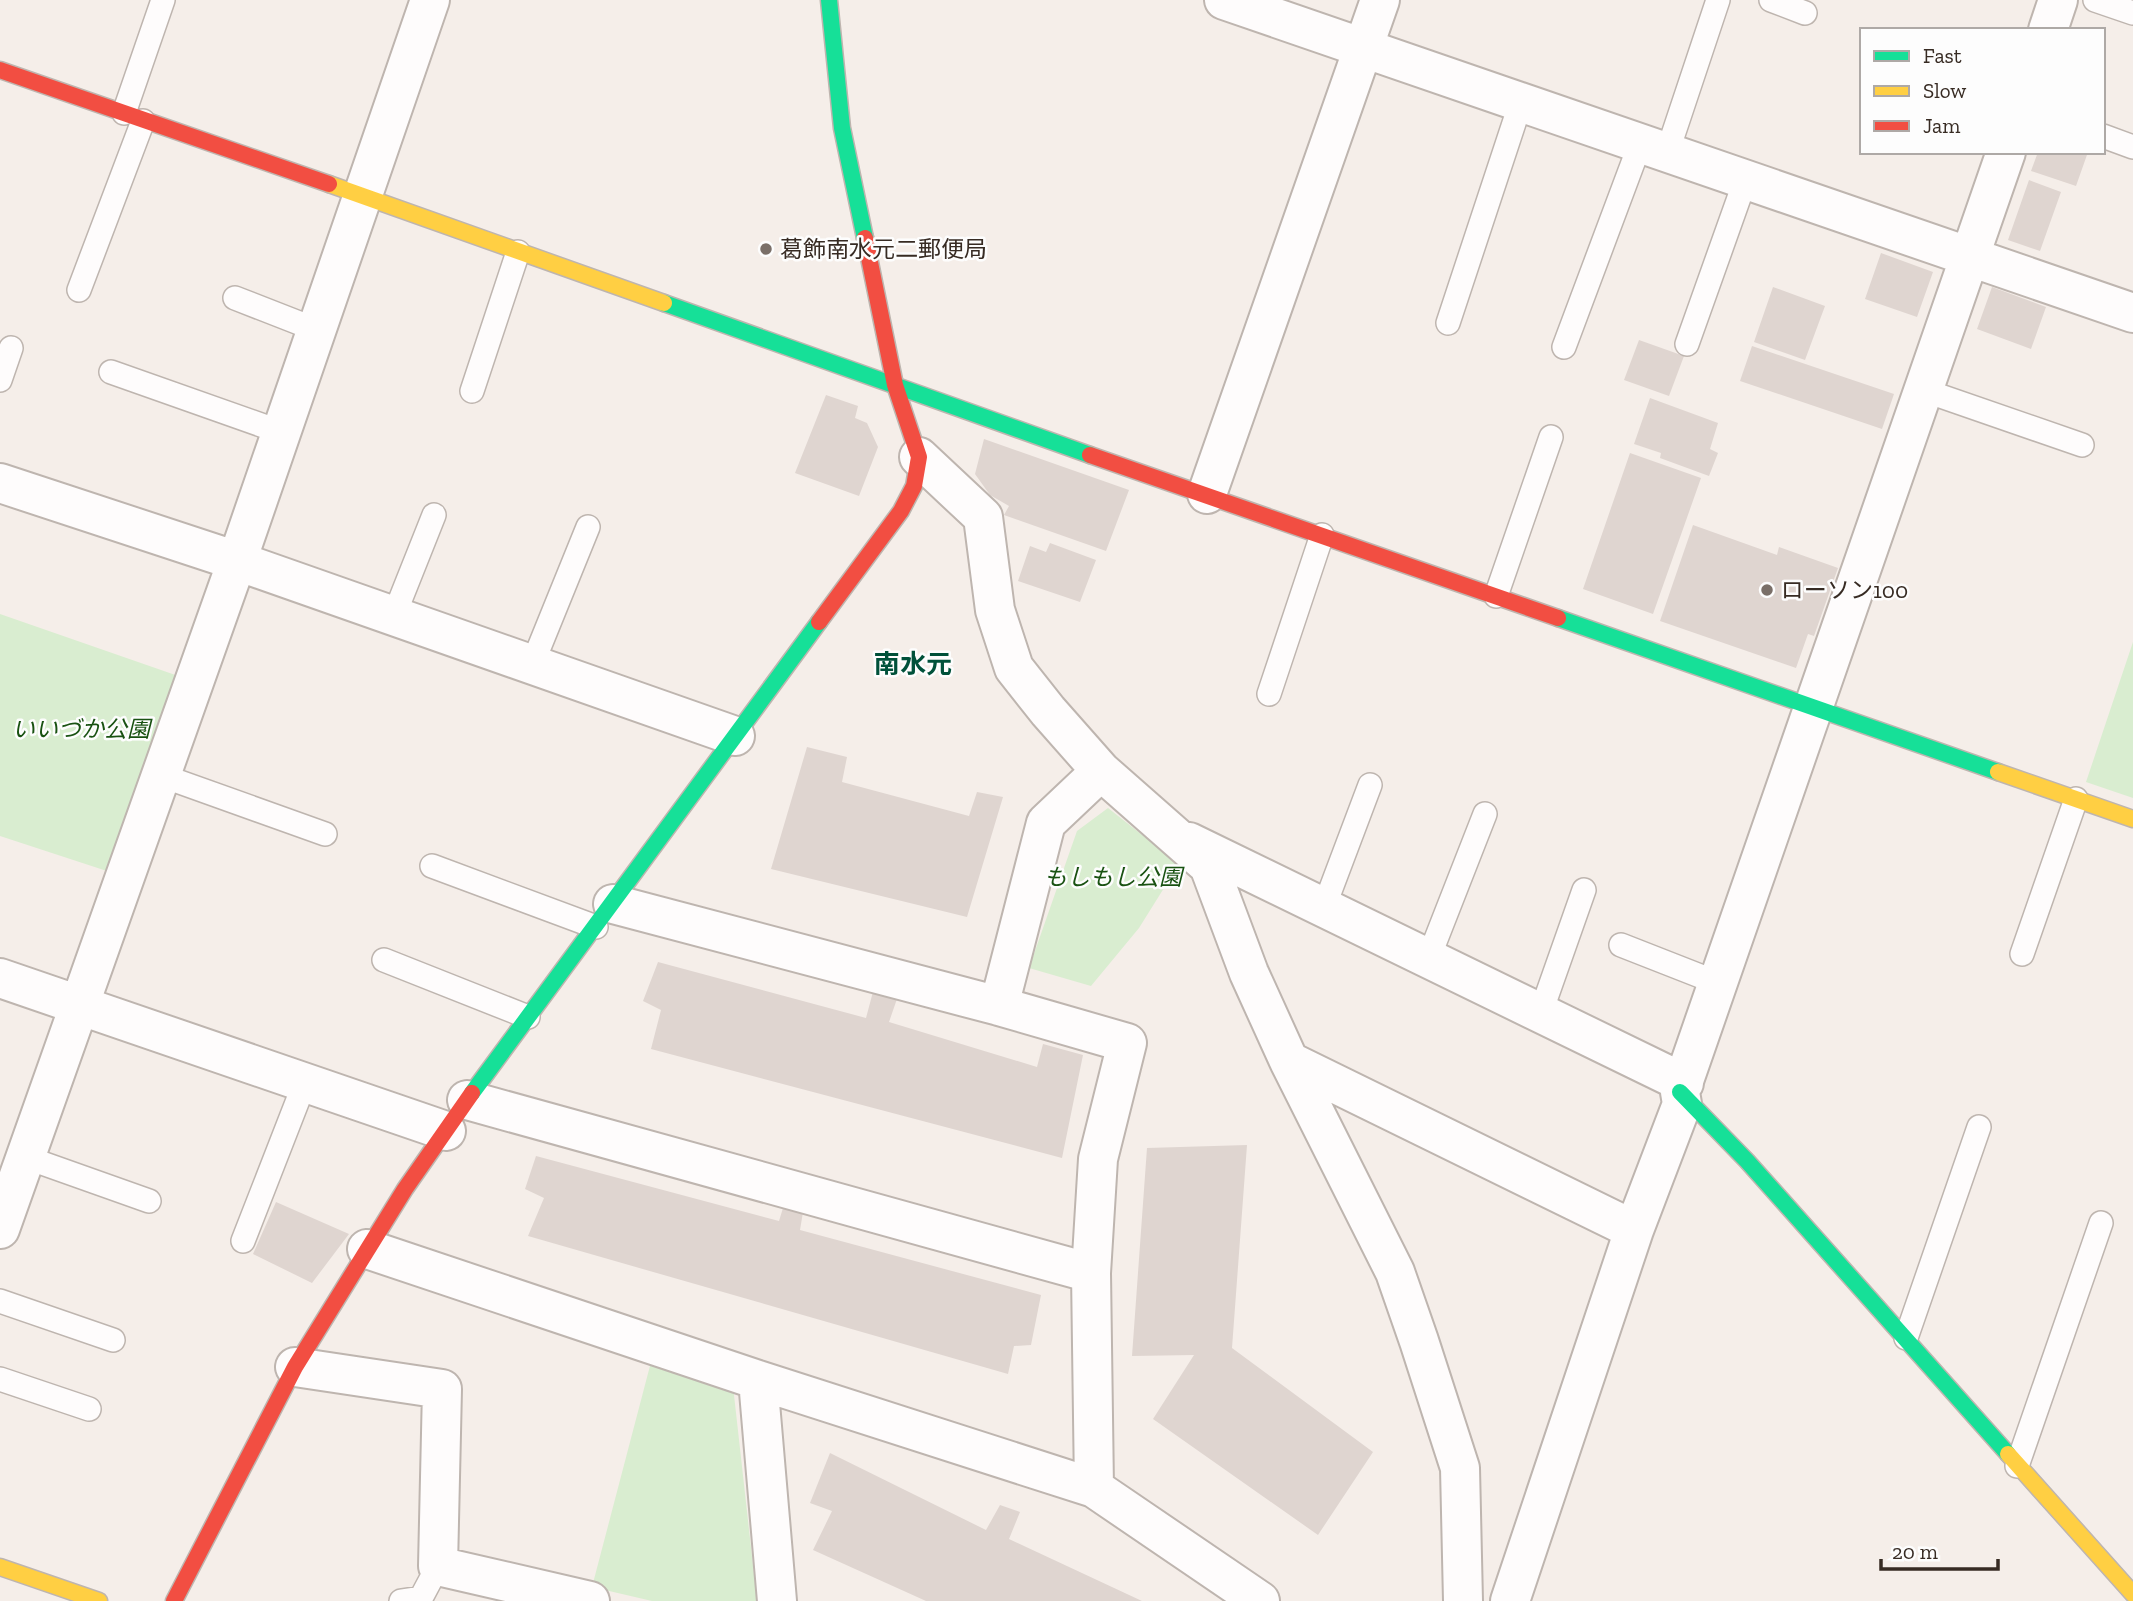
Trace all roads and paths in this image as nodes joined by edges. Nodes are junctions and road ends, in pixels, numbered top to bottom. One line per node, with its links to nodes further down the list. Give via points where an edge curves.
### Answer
1 (163, 0): 16 (lane)
2 (430, 0): 22 (street)
3 (829, 0): 35 (street, via 842,128)
4 (1224, 0): 13 (street)
5 (1380, 0): 13 (street)
6 (1717, 0): 19 (lane)
7 (1772, 0): 10 (lane)
8 (2059, 0): 12 (street)
9 (2095, 0): 11 (lane)
10 (1805, 13)
11 (2133, 13)
12 (2049, 28)
13 (1363, 49): 15 (street); 43 (street)
14 (0, 70): 16 (street)
15 (1521, 102): 19 (street); 28 (lane)
16 (133, 117): 22 (street); 25 (lane)
17 (2105, 137): 18 (lane)
18 (2133, 147)
19 (1653, 149): 21 (street); 31 (lane)
20 (2005, 154): 24 (street)
21 (1745, 181): 24 (street); 30 (lane)
22 (363, 196): 23 (street); 29 (street)
23 (519, 252): 35 (street); 37 (lane)
24 (1970, 255): 27 (street); 36 (street)
25 (79, 290)
26 (234, 298): 29 (lane)
27 (2133, 313)
28 (1448, 323)
29 (317, 330): 38 (street)
30 (1687, 344)
31 (1564, 346)
32 (11, 348): 34 (lane)
33 (111, 372): 38 (lane)
34 (0, 380)
35 (895, 385): 41 (street); 43 (street)
36 (1923, 390): 40 (lane); 52 (street)
37 (472, 391)
38 (281, 432): 47 (street)
39 (1551, 437): 48 (lane)
40 (2082, 445)
41 (919, 457): 53 (street, via 914,486 901,511); 54 (street, via 983,517 995,610 1014,668)
42 (0, 483): 47 (street)
43 (1207, 494): 46 (street)
44 (434, 515): 49 (lane)
45 (588, 527): 50 (lane)
46 (1322, 535): 48 (street); 51 (lane)
47 (237, 561): 49 (street); 55 (street)
48 (1496, 596): 52 (street)
49 (393, 618): 50 (street)
50 (532, 665): 53 (street)
51 (1269, 694)
52 (1813, 706): 57 (street); 71 (street)
53 (735, 736): 65 (street)
54 (1101, 771): 61 (street); 73 (street, via 1046,823)
55 (160, 775): 60 (lane); 72 (street)
56 (1370, 785): 64 (lane)
57 (2076, 799): 59 (street); 67 (lane)
58 (1485, 814): 68 (lane)
59 (2133, 819)
60 (325, 834)
61 (1172, 834): 64 (street); 76 (street, via 1209,866 1249,973)
62 (432, 866): 65 (lane)
63 (1584, 890): 74 (lane)
64 (1324, 907): 68 (street)
65 (604, 916): 73 (street); 75 (street)
66 (1621, 945): 71 (lane)
67 (2022, 954)
68 (1429, 957): 74 (street)
69 (384, 960): 75 (lane)
70 (0, 978): 72 (street)
71 (1718, 984): 78 (street)
72 (79, 1005): 77 (street); 82 (street)
73 (999, 1006): 89 (street, via 1127,1043 1098,1158)
74 (1541, 1012): 78 (street)
75 (528, 1017): 79 (street)
76 (1289, 1061): 86 (street); 109 (street, via 1395,1272 1460,1468)
77 (304, 1082): 81 (street); 87 (lane)
78 (1682, 1087): 86 (street, via 1682,1104); 91 (street)
79 (467, 1100): 81 (street); 89 (street)
80 (1979, 1127): 91 (lane)
81 (446, 1131): 88 (street)
82 (25, 1157): 83 (lane); 84 (street)
83 (149, 1201)
84 (4, 1206)
85 (2101, 1223): 97 (lane)
86 (1634, 1230): 110 (street)
87 (243, 1241)
88 (367, 1249): 93 (street); 95 (street)
89 (1091, 1273): 98 (street)
90 (0, 1301): 92 (lane)
91 (1906, 1338): 97 (street)
92 (113, 1340)
93 (295, 1367): 99 (street, via 442,1389); 104 (street)
94 (0, 1379): 96 (lane)
95 (758, 1380): 98 (street); 107 (street)
96 (89, 1409)
97 (2017, 1466): 102 (street)
98 (1094, 1488): 108 (street)
99 (438, 1566): 101 (street); 105 (lane, via 421,1598)
100 (0, 1567): 103 (street)
101 (479, 1589): 106 (street)
102 (2133, 1594)
103 (99, 1601)
104 (174, 1601)
105 (401, 1601)
106 (590, 1601)
107 (777, 1601)
108 (1260, 1601)
109 (1463, 1601)
110 (1510, 1601)

